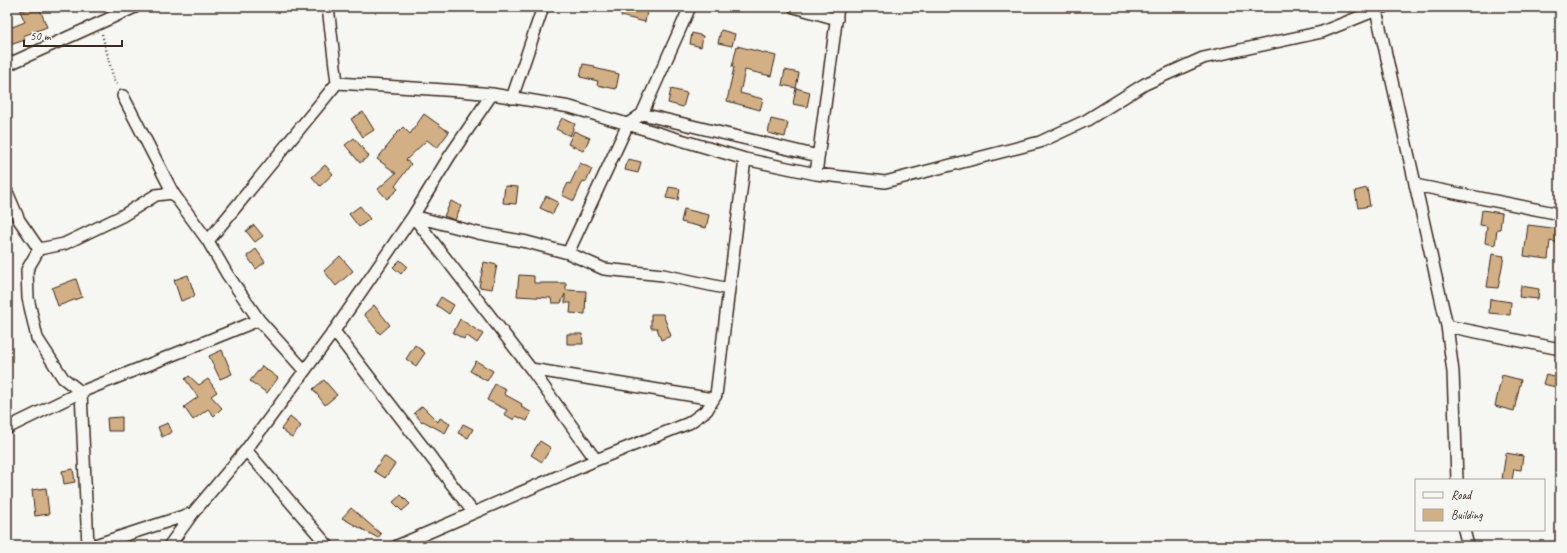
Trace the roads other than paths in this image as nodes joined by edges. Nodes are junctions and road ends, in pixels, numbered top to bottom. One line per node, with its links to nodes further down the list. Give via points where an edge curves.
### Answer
1 (135, 7): 9 (street)
2 (328, 7): 10 (street)
3 (543, 7): 13 (street)
4 (690, 7): 14 (street)
5 (794, 7): 8 (street)
6 (838, 7): 8 (street)
7 (1380, 9): 18 (street, via 1322,32 1202,58 1145,84 1087,120 1040,142 884,182); 19 (street)
8 (837, 19): 16 (street)
9 (7, 65)
10 (337, 83): 11 (street); 24 (street)
11 (492, 94): 13 (street); 23 (street)
12 (123, 96): 21 (street)
13 (512, 98): 15 (street, via 570,107)
14 (642, 114): 15 (street); 16 (street)
15 (628, 124): 17 (street); 26 (street)
16 (818, 156): 18 (street)
17 (745, 158): 18 (street); 27 (street)
18 (816, 174)
19 (1415, 185): 22 (street); 29 (street)
20 (7, 192): 25 (street, via 19,220)
21 (173, 193): 24 (street); 25 (street, via 156,195 122,216 64,244)
22 (1560, 214)
23 (413, 216): 26 (street); 30 (street); 32 (street)
24 (208, 241): 28 (street)
25 (39, 249): 34 (street, via 27,270 28,298 37,338 64,378)
26 (568, 253): 27 (street, via 604,269 663,275)
27 (729, 289): 35 (street, via 716,395)
28 (259, 320): 33 (street); 34 (street)
29 (1447, 326): 31 (street); 39 (street, via 1453,372)
30 (334, 331): 33 (street); 40 (street)
31 (1560, 349)
32 (531, 369): 35 (street); 38 (street)
33 (304, 370): 37 (street)
34 (81, 392): 36 (street); 43 (street)
35 (713, 400): 38 (street, via 707,410 689,423)
36 (7, 428)
37 (246, 450): 41 (street); 46 (street)
38 (596, 460): 40 (street)
39 (1457, 479)
40 (473, 512): 47 (street)
41 (193, 513): 44 (street); 45 (street)
42 (1464, 531): 48 (street)
43 (88, 546)
44 (92, 546)
45 (169, 546)
46 (328, 546)
47 (397, 546)
48 (1468, 546)

